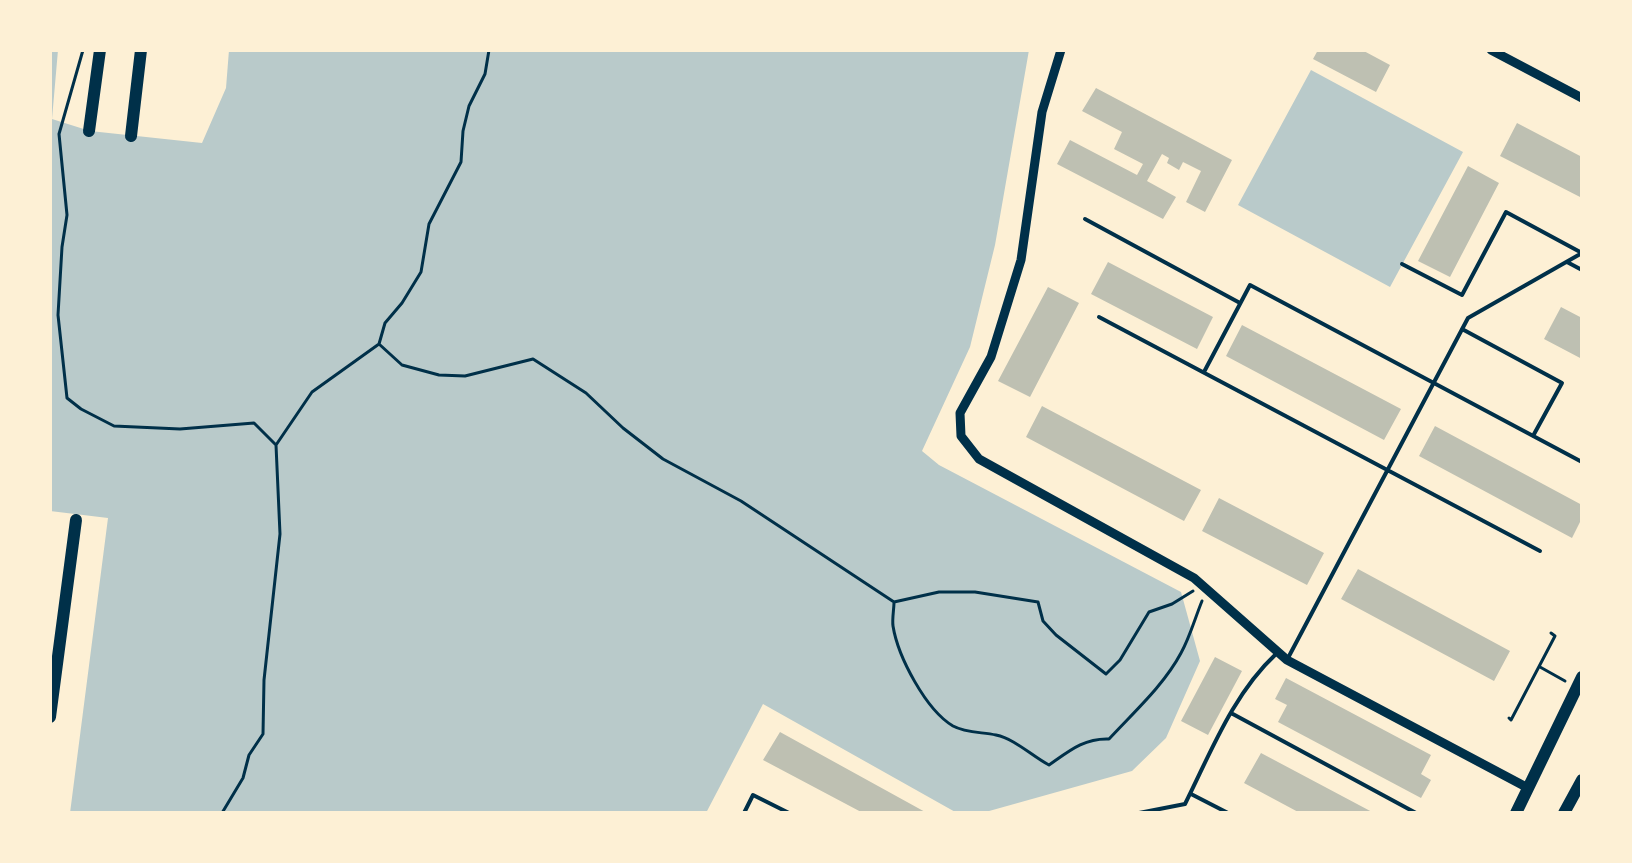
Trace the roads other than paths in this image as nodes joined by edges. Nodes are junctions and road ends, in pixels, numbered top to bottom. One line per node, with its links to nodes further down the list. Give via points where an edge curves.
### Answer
1 (100, 50): 6 (main road)
2 (141, 50): 7 (main road)
3 (1061, 50): 23 (street, via 1042,112 1021,260 991,357 960,413 961,436 979,459 1194,578)
4 (1491, 50): 5 (street)
5 (1582, 98)
6 (89, 131)
7 (131, 136)
8 (1085, 219): 13 (lane)
9 (1582, 253): 10 (lane); 11 (lane, via 1506,212 1462,295)
10 (1566, 262): 12 (lane); 15 (lane, via 1468,318)
11 (1402, 264)
12 (1582, 270)
13 (1240, 303): 16 (lane); 17 (lane, via 1250,285)
14 (1099, 317): 16 (lane)
15 (1462, 329): 17 (lane); 18 (lane, via 1562,383)
16 (1204, 372): 20 (lane)
17 (1432, 383): 18 (lane); 20 (lane)
18 (1533, 436): 19 (lane)
19 (1582, 462)
20 (1386, 468): 22 (lane); 24 (lane)
21 (76, 520): 27 (main road)
22 (1540, 551)
23 (1278, 652): 24 (street); 26 (lane, via 1255,673)
24 (1287, 660): 29 (street)
25 (1576, 681): 29 (main road)
26 (1231, 713): 30 (lane); 36 (lane)
27 (50, 717)
28 (1582, 780): 38 (main road)
29 (1528, 788): 37 (main road)
30 (1190, 794): 31 (lane, via 1185,804); 35 (lane)
31 (1159, 811): 34 (lane)
32 (744, 813): 33 (lane, via 753,795)
33 (789, 813)
34 (1139, 813)
35 (1228, 813)
36 (1416, 813)
37 (1516, 813)
38 (1564, 813)

